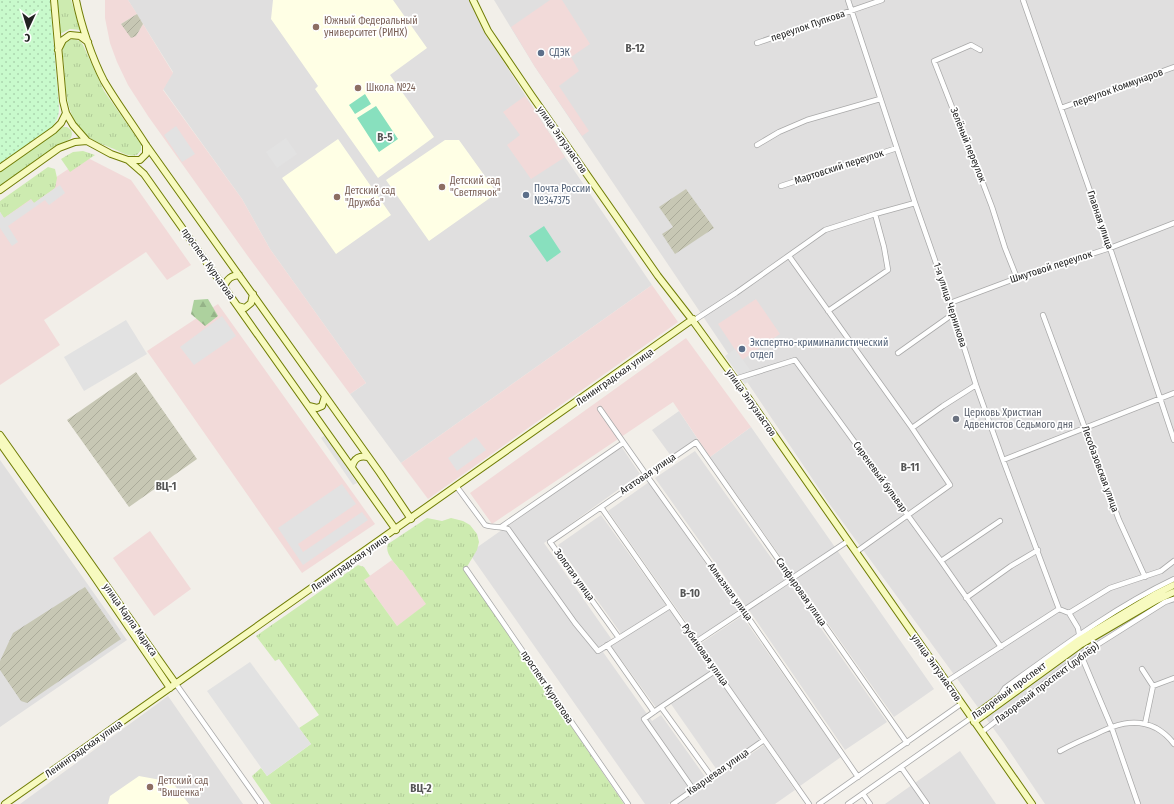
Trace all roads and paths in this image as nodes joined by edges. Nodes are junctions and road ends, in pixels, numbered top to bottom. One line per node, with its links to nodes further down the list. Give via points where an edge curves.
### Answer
1 (54, 0): 12 (street, проспект Курчатова)
2 (76, 0): 9 (street, проспект Курчатова)
3 (473, 0): 39 (street, улица Энтузиастов, via 488,31 532,96 658,276)
4 (477, 0): 39 (street, via 488,26)
5 (848, 0): 8 (street, 1-я улица Черникова)
6 (882, 0): 8 (street, переулок Пупкова)
7 (1023, 0): 15 (street, Главная улица)
8 (852, 11): 10 (street, переулок Пупкова); 14 (street, 1-я улица Черникова)
9 (88, 42): 12 (street, via 80,36 70,35 63,40); 18 (street, проспект Курчатова, via 104,80)
10 (757, 43)
11 (980, 50): 31 (street, Зелёный переулок, via 971,44 934,61 960,123)
12 (58, 51): 16 (street, проспект Курчатова)
13 (1174, 67): 15 (street, переулок Коммунаров)
14 (880, 99): 19 (street, via 807,120 779,132); 20 (street, 1-я улица Черникова)
15 (1061, 108): 28 (street, Главная улица)
16 (66, 113): 17 (street, проспект Курчатова); 22 (street, via 54,130)
17 (87, 141): 21 (street, проспект Курчатова); 24 (street, via 59,148)
18 (146, 145): 21 (street, via 146,154 140,160); 30 (street, проспект Курчатова)
19 (757, 146)
20 (897, 148): 23 (street, Мартовский переулок); 25 (street, 1-я улица Черникова)
21 (128, 160): 32 (street, проспект Курчатова, via 144,174)
22 (0, 168)
23 (781, 186)
24 (0, 190)
25 (915, 203): 26 (street, Ленинградская улица); 34 (street, 1-я улица Черникова)
26 (874, 214): 29 (street, Ленинградская улица, via 826,230); 36 (street, via 888,270)
27 (1174, 223): 28 (street, Шмутовой переулок)
28 (1110, 248): 31 (street, Шмутовой переулок); 45 (street, Главная улица)
29 (790, 256): 36 (street); 39 (street, Ленинградская улица)
30 (239, 275): 32 (street, via 227,279); 33 (street, проспект Курчатова)
31 (1017, 278): 34 (street, Шмутовой переулок)
32 (224, 286): 35 (street, проспект Курчатова)
33 (253, 294): 35 (street, via 251,303 245,308); 44 (street, проспект Курчатова)
34 (950, 303): 37 (street, 1-я улица Черникова)
35 (238, 306): 46 (street, проспект Курчатова)
36 (828, 311): 48 (street)
37 (953, 314): 40 (street); 42 (street, 1-я улица Черникова)
38 (1043, 315): 49 (street, Лесобазовская улица)
39 (693, 320): 41 (street, улица Энтузиастов); 59 (street, Ленинградская улица); 62 (street)
40 (898, 353)
41 (735, 379): 61 (street, Сиреневый бульвар, via 795,360); 66 (street, улица Энтузиастов)
42 (976, 385): 48 (street); 56 (street, 1-я улица Черникова)
43 (1174, 393): 45 (street)
44 (325, 396): 46 (street, via 322,406); 55 (street, проспект Курчатова)
45 (1160, 399): 49 (street); 51 (street, Главная улица)
46 (309, 406): 57 (street, проспект Курчатова)
47 (600, 409): 54 (street, Алмазная улица)
48 (912, 428): 61 (street, via 950,485)
49 (1084, 428): 56 (street); 72 (street, Лесобазовская улица)
50 (0, 435): 93 (street, улица Карла Маркса)
51 (1174, 440)
52 (696, 442): 58 (street, Агатовая улица); 73 (street, Сапфировая улица)
53 (0, 443): 95 (street, улица Карла Маркса)
54 (623, 443): 58 (street, Алмазная улица); 64 (street)
55 (368, 457): 57 (street, via 360,456 354,460); 62 (street, проспект Курчатова)
56 (1002, 460): 67 (street, 1-я улица Черникова)
57 (352, 467): 65 (street, проспект Курчатова)
58 (646, 476): 60 (street, Агатовая улица); 81 (street, Алмазная улица)
59 (457, 487): 62 (street, Ленинградская улица); 64 (street, via 485,525)
60 (601, 507): 79 (street, Рубиновая улица); 84 (street, Золотая улица, via 550,542)
61 (908, 515): 68 (street); 69 (street, Сиреневый бульвар)
62 (410, 519): 65 (street, Ленинградская улица)
63 (1000, 521): 69 (street)
64 (501, 527): 86 (street, via 508,529 598,651)
65 (396, 529): 93 (street, Ленинградская улица)
66 (848, 541): 68 (street, улица Энтузиастов); 73 (street)
67 (1038, 550): 77 (street); 80 (street, 1-я улица Черникова)
68 (856, 552): 92 (street, улица Энтузиастов)
69 (942, 561): 77 (street, Сиреневый бульвар)
70 (1174, 561): 72 (street, via 1161,571)
71 (466, 569): 115 (street, проспект Курчатова)
72 (1144, 577): 82 (street, via 1110,588)
73 (792, 579): 81 (street); 105 (street, Сапфировая улица)
74 (1174, 579): 83 (street, Лазоревый проспект (дублёр), via 1150,590)
75 (1174, 585): 96 (street, Лазоревый проспект, via 1079,640)
76 (1174, 592): 100 (street, Лазоревый проспект, via 1080,645)
77 (966, 598): 87 (street, Сиреневый бульвар)
78 (1174, 599): 88 (street, Лазоревый проспект (дублёр), via 1165,602)
79 (670, 606): 84 (street); 85 (street, Рубиновая улица)
80 (1059, 608): 82 (street); 87 (street)
81 (744, 610): 85 (street); 110 (street, Алмазная улица)
82 (1069, 613): 83 (street)
83 (1079, 634): 96 (street, Лазоревый проспект (дублёр), via 1004,688)
84 (619, 638): 86 (street)
85 (696, 642): 90 (street, Рубиновая улица)
86 (607, 645): 99 (street)
87 (1001, 647): 92 (street)
88 (1081, 655): 102 (street); 103 (street, Лазоревый проспект (дублёр))
89 (1142, 669): 94 (street)
90 (715, 672): 98 (street); 104 (street, Рубиновая улица)
91 (1174, 678): 94 (street)
92 (946, 682): 97 (street, улица Энтузиастов)
93 (176, 684): 95 (street, Ленинградская улица); 114 (street, улица Карла Маркса)
94 (1153, 686): 101 (street)
95 (170, 688): 113 (street, Ленинградская улица)
96 (998, 698): 100 (street, Лазоревый проспект)
97 (961, 704): 100 (street, улица Энтузиастов); 105 (street, Лазоревый проспект)
98 (661, 707): 99 (street); 109 (street)
99 (654, 712): 111 (street, via 644,719)
100 (973, 720): 103 (street, улица Энтузиастов); 108 (street, Лазоревый проспект)
101 (1145, 724): 102 (street, via 1127,722); 106 (street, via 1162,732)
102 (1111, 726): 107 (street); 123 (street)
103 (982, 732): 122 (street, улица Энтузиастов)
104 (764, 740): 109 (street, Кварцевая улица); 117 (street, Рубиновая улица)
105 (907, 743): 110 (street, Лазоревый проспект)
106 (1174, 744)
107 (1060, 751)
108 (901, 767): 112 (street, Лазоревый проспект); 121 (street)
109 (711, 776): 111 (street, Кварцевая улица)
110 (858, 777): 118 (street, Лазоревый проспект)
111 (693, 789): 116 (street, Кварцевая улица)
112 (863, 794): 119 (street, Лазоревый проспект); 120 (street)
113 (5, 804)
114 (261, 804)
115 (628, 804)
116 (673, 804)
117 (809, 804)
118 (819, 804)
119 (848, 804)
120 (870, 804)
121 (927, 804)
122 (1032, 804)
123 (1138, 804)

